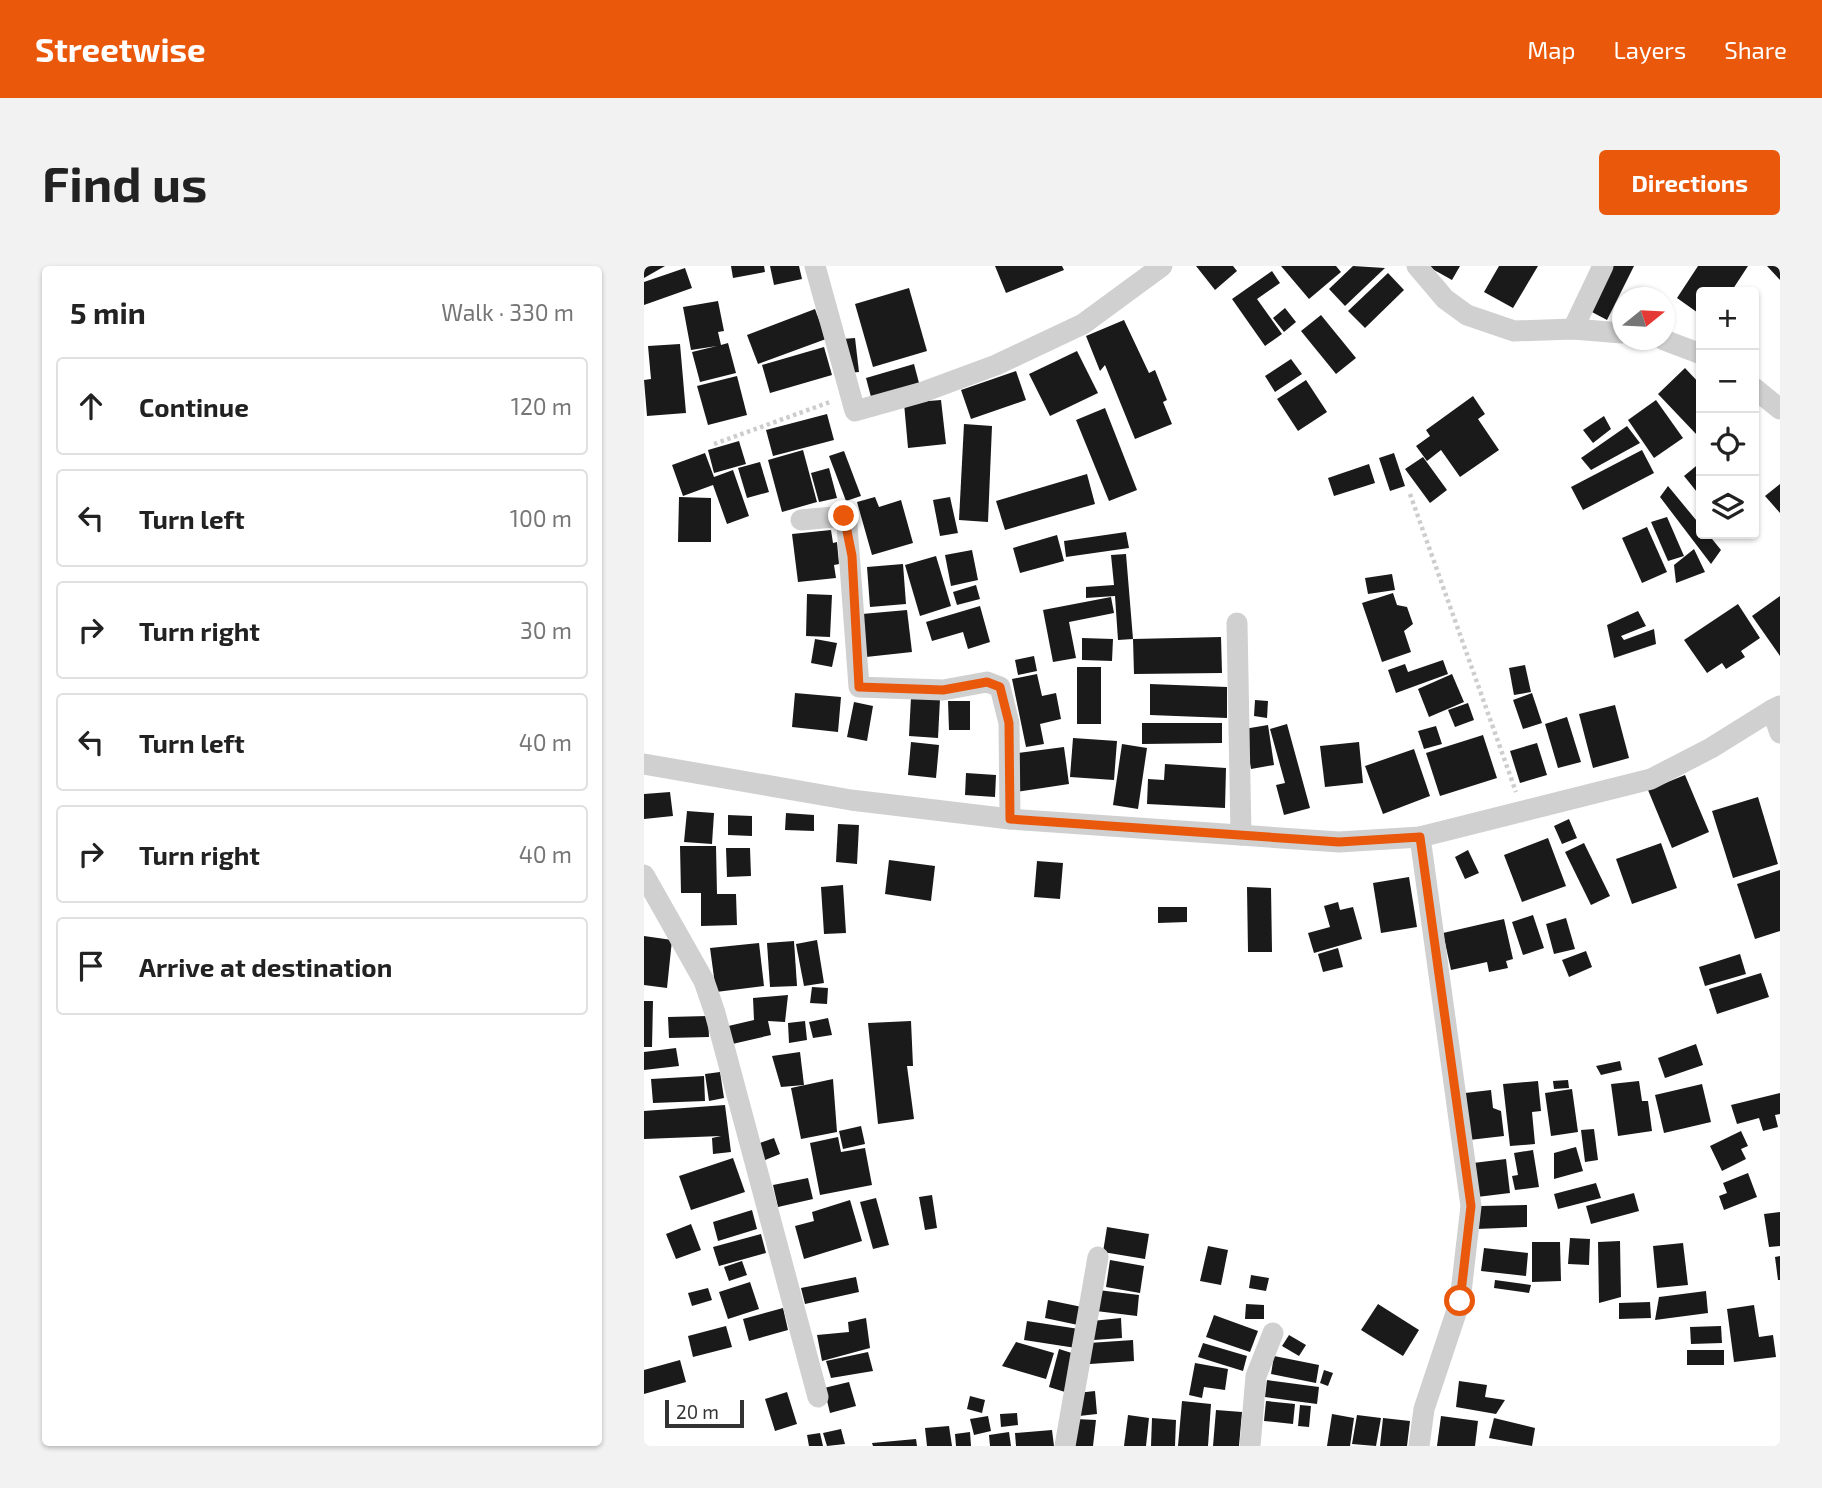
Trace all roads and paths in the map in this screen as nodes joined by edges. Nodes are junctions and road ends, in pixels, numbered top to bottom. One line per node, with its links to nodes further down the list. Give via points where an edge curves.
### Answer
1 (815, 266): 10 (street)
2 (1162, 266): 10 (street, via 1083,324 996,365 855,411)
3 (1417, 266): 5 (street, via 1445,299 1467,315 1514,331)
4 (1603, 266): 5 (street)
5 (1573, 329): 6 (street)
6 (1612, 332)
7 (1675, 344): 8 (street)
8 (1696, 352)
9 (1759, 392): 11 (street)
10 (851, 394): 12 (path)
11 (1780, 409)
12 (714, 444)
13 (1410, 494): 19 (path)
14 (801, 520): 20 (street, via 844,516 859,687 943,690 987,682 1000,687 1009,723)
15 (1237, 623): 21 (street)
16 (1776, 708): 17 (street); 19 (street, via 1651,779)
17 (1780, 733)
18 (644, 764): 20 (street, via 851,800)
19 (1523, 813): 22 (street)
20 (1010, 819): 21 (street)
21 (1241, 835): 22 (street, via 1339,842)
22 (1420, 837): 29 (street, via 1471,1206 1460,1301 1424,1409)
23 (644, 875): 26 (street, via 704,981 715,1013)
24 (1098, 1257): 27 (street)
25 (1273, 1333): 28 (street, via 1256,1377)
26 (818, 1397)
27 (1065, 1446)
28 (1250, 1446)
29 (1419, 1446)

